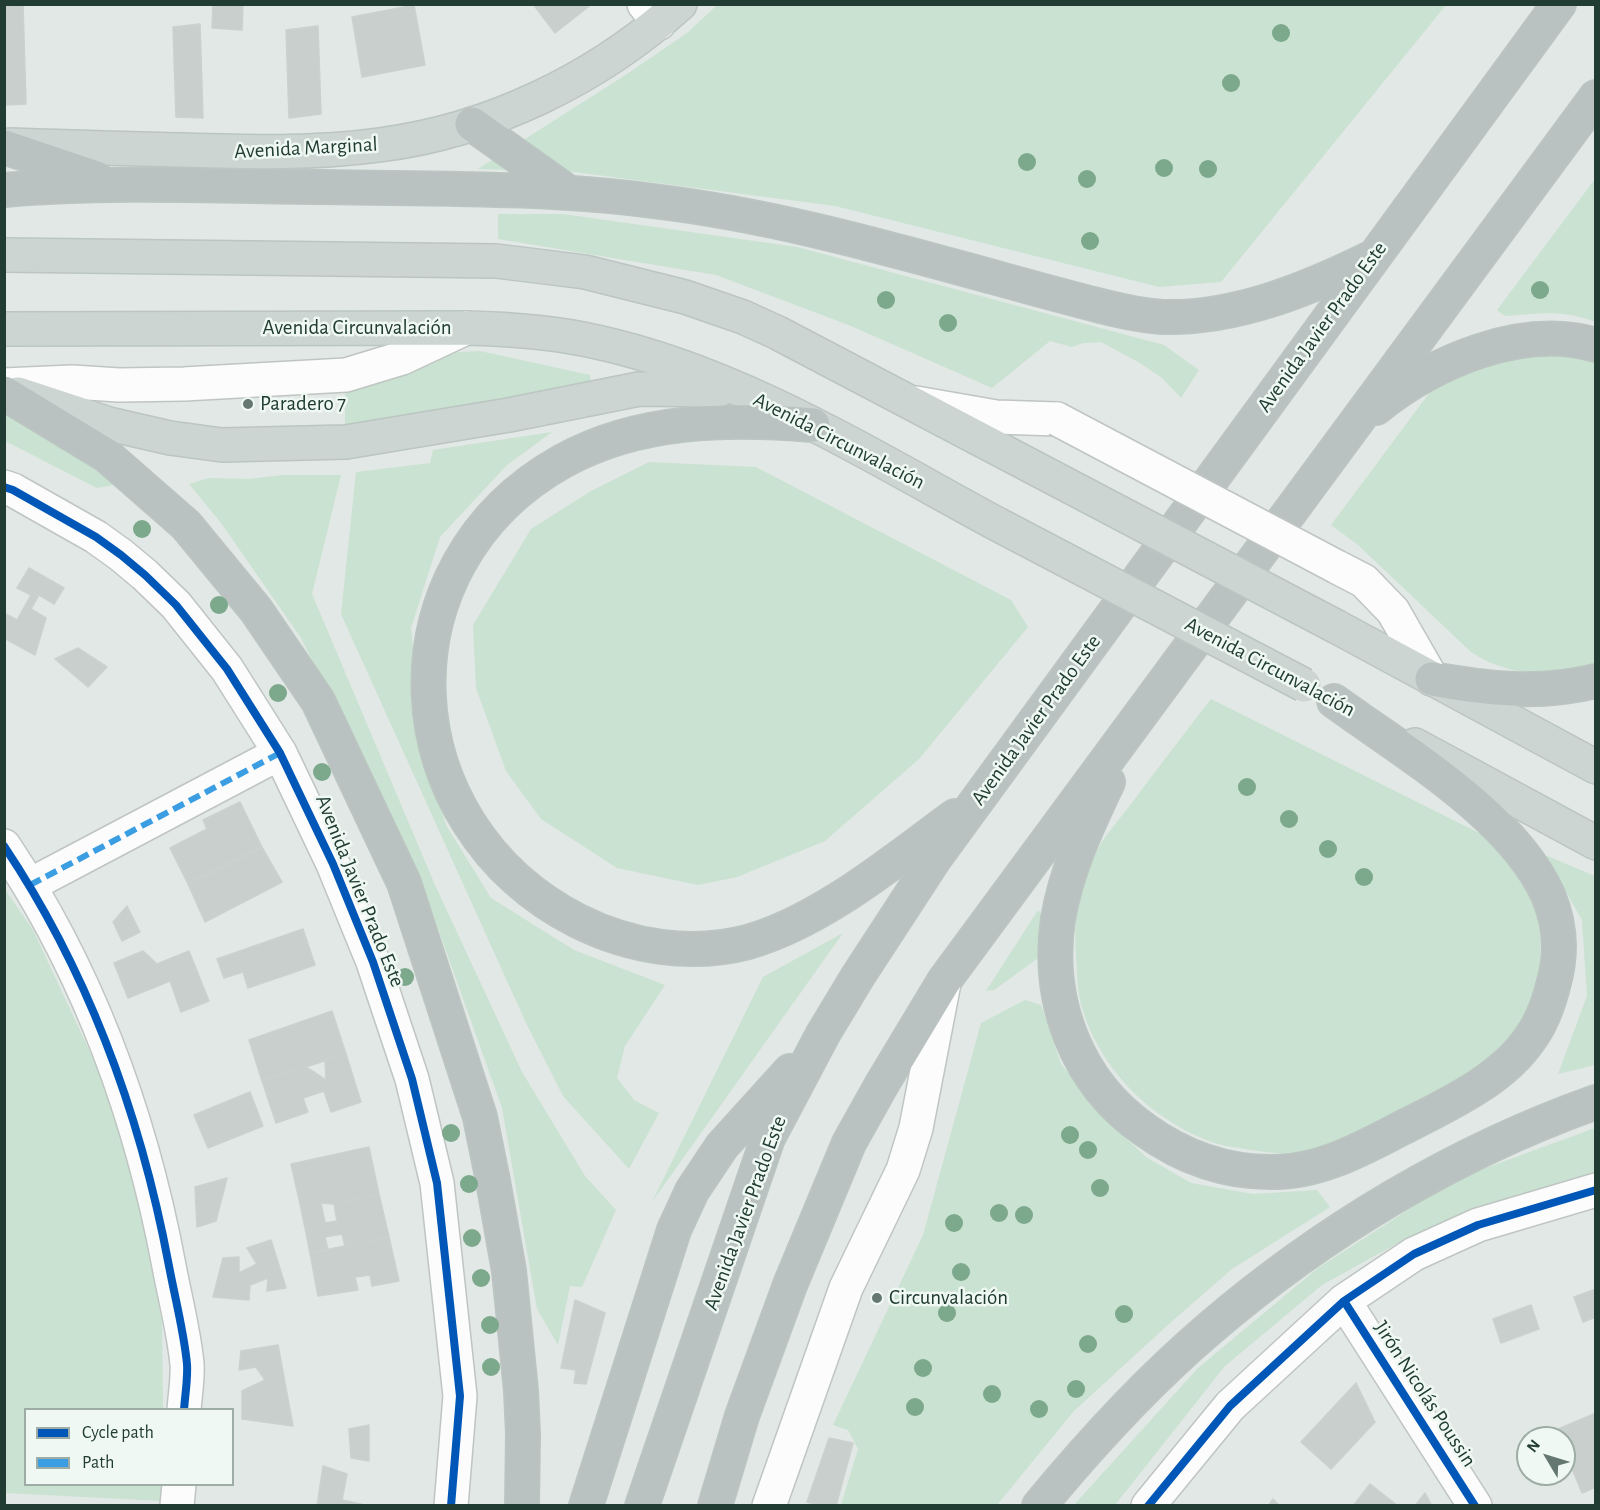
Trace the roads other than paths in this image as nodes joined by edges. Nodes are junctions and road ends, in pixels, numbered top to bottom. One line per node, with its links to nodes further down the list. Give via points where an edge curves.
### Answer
1 (1529, 4): 5 (highway)
2 (1559, 4): 5 (highway, Avenida Javier Prado Este)
3 (661, 11): 6 (main road, Avenida Marginal, via 625,48 567,83)
4 (1596, 97): 20 (highway)
5 (1486, 103): 12 (highway, Avenida Javier Prado Este)
6 (472, 124): 7 (main road, Avenida Marginal, via 420,138 342,150 240,152); 10 (highway)
7 (4, 146): 8 (highway)
8 (115, 184): 9 (highway); 10 (highway)
9 (4, 190)
10 (569, 193): 12 (highway, via 661,202 824,231 1089,303 1163,317 1252,305 1294,293)
11 (4, 255): 18 (main road, via 496,261 585,272 685,297 743,317)
12 (1373, 257): 28 (highway, Avenida Javier Prado Este)
13 (466, 327): 14 (main road, Avenida Circunvalación); 16 (street, via 402,358 346,375 184,384 72,382); 17 (main road, Avenida Circunvalación, via 511,329 598,342 691,370)
14 (4, 329)
15 (1596, 345): 20 (highway, via 1521,341 1466,355 1402,389)
16 (4, 389): 17 (main road, via 109,424 222,445 346,442 639,389); 41 (highway, via 106,455 186,525 256,610 318,701 404,884 480,1117 493,1181 509,1271 521,1391)
17 (739, 390): 19 (main road, Avenida Circunvalación)
18 (907, 401): 22 (main road, bridge); 22 (street, bridge, via 996,417 1057,419 1364,580 1393,610)
19 (813, 425): 24 (main road, Avenida Circunvalación, bridge); 28 (highway, via 711,421 629,436 564,460 517,492 498,512 480,532 451,580 433,632 430,722 436,750 457,804 489,852 509,873 565,915 632,942 694,949 746,942 807,918)
20 (1349, 430): 25 (highway)
21 (4, 488): 26 (street, Avenida Javier Prado Este, via 96,537 145,575 176,605 227,669)
22 (1432, 679): 23 (highway, via 1508,690 1562,688); 27 (main road)
23 (1596, 681)
24 (1334, 701): 25 (highway, via 1457,791 1507,835 1548,896 1555,915 1560,955 1542,1018 1530,1040 1498,1073 1350,1154 1278,1173 1237,1170 1193,1158 1134,1123 1088,1072 1075,1051 1061,1009 1056,939 1074,858); 29 (main road, Avenida Circunvalación)
25 (1143, 711): 32 (highway)
26 (280, 753): 31 (street); 40 (street, Avenida Javier Prado Este, via 333,864 373,962 412,1079 437,1183 460,1396)
27 (1596, 767)
28 (978, 799): 33 (highway, Avenida Javier Prado Este, via 894,918)
29 (1596, 843)
30 (4, 846): 31 (street)
31 (30, 885): 37 (street, via 69,956 122,1083 152,1182 187,1365)
32 (944, 981): 44 (highway, via 849,1143 790,1284 742,1416); 45 (street, via 916,1128 903,1170 846,1288)
33 (823, 1034): 42 (highway, via 722,1146 692,1191 674,1230); 43 (highway, Avenida Javier Prado Este, via 768,1138)
34 (1596, 1102): 46 (highway, via 1554,1116 1474,1153 1312,1248 1209,1328 1143,1390)
35 (1596, 1190): 36 (street, via 1478,1225 1414,1254)
36 (1344, 1301): 47 (street, via 1230,1406); 48 (street, Jirón Nicolás Poussin)
37 (184, 1408)
38 (178, 1486): 39 (street)
39 (177, 1506)
40 (451, 1506)
41 (522, 1506)
42 (586, 1506)
43 (642, 1506)
44 (716, 1506)
45 (769, 1506)
46 (1039, 1506)
47 (1148, 1506)
48 (1475, 1506)

